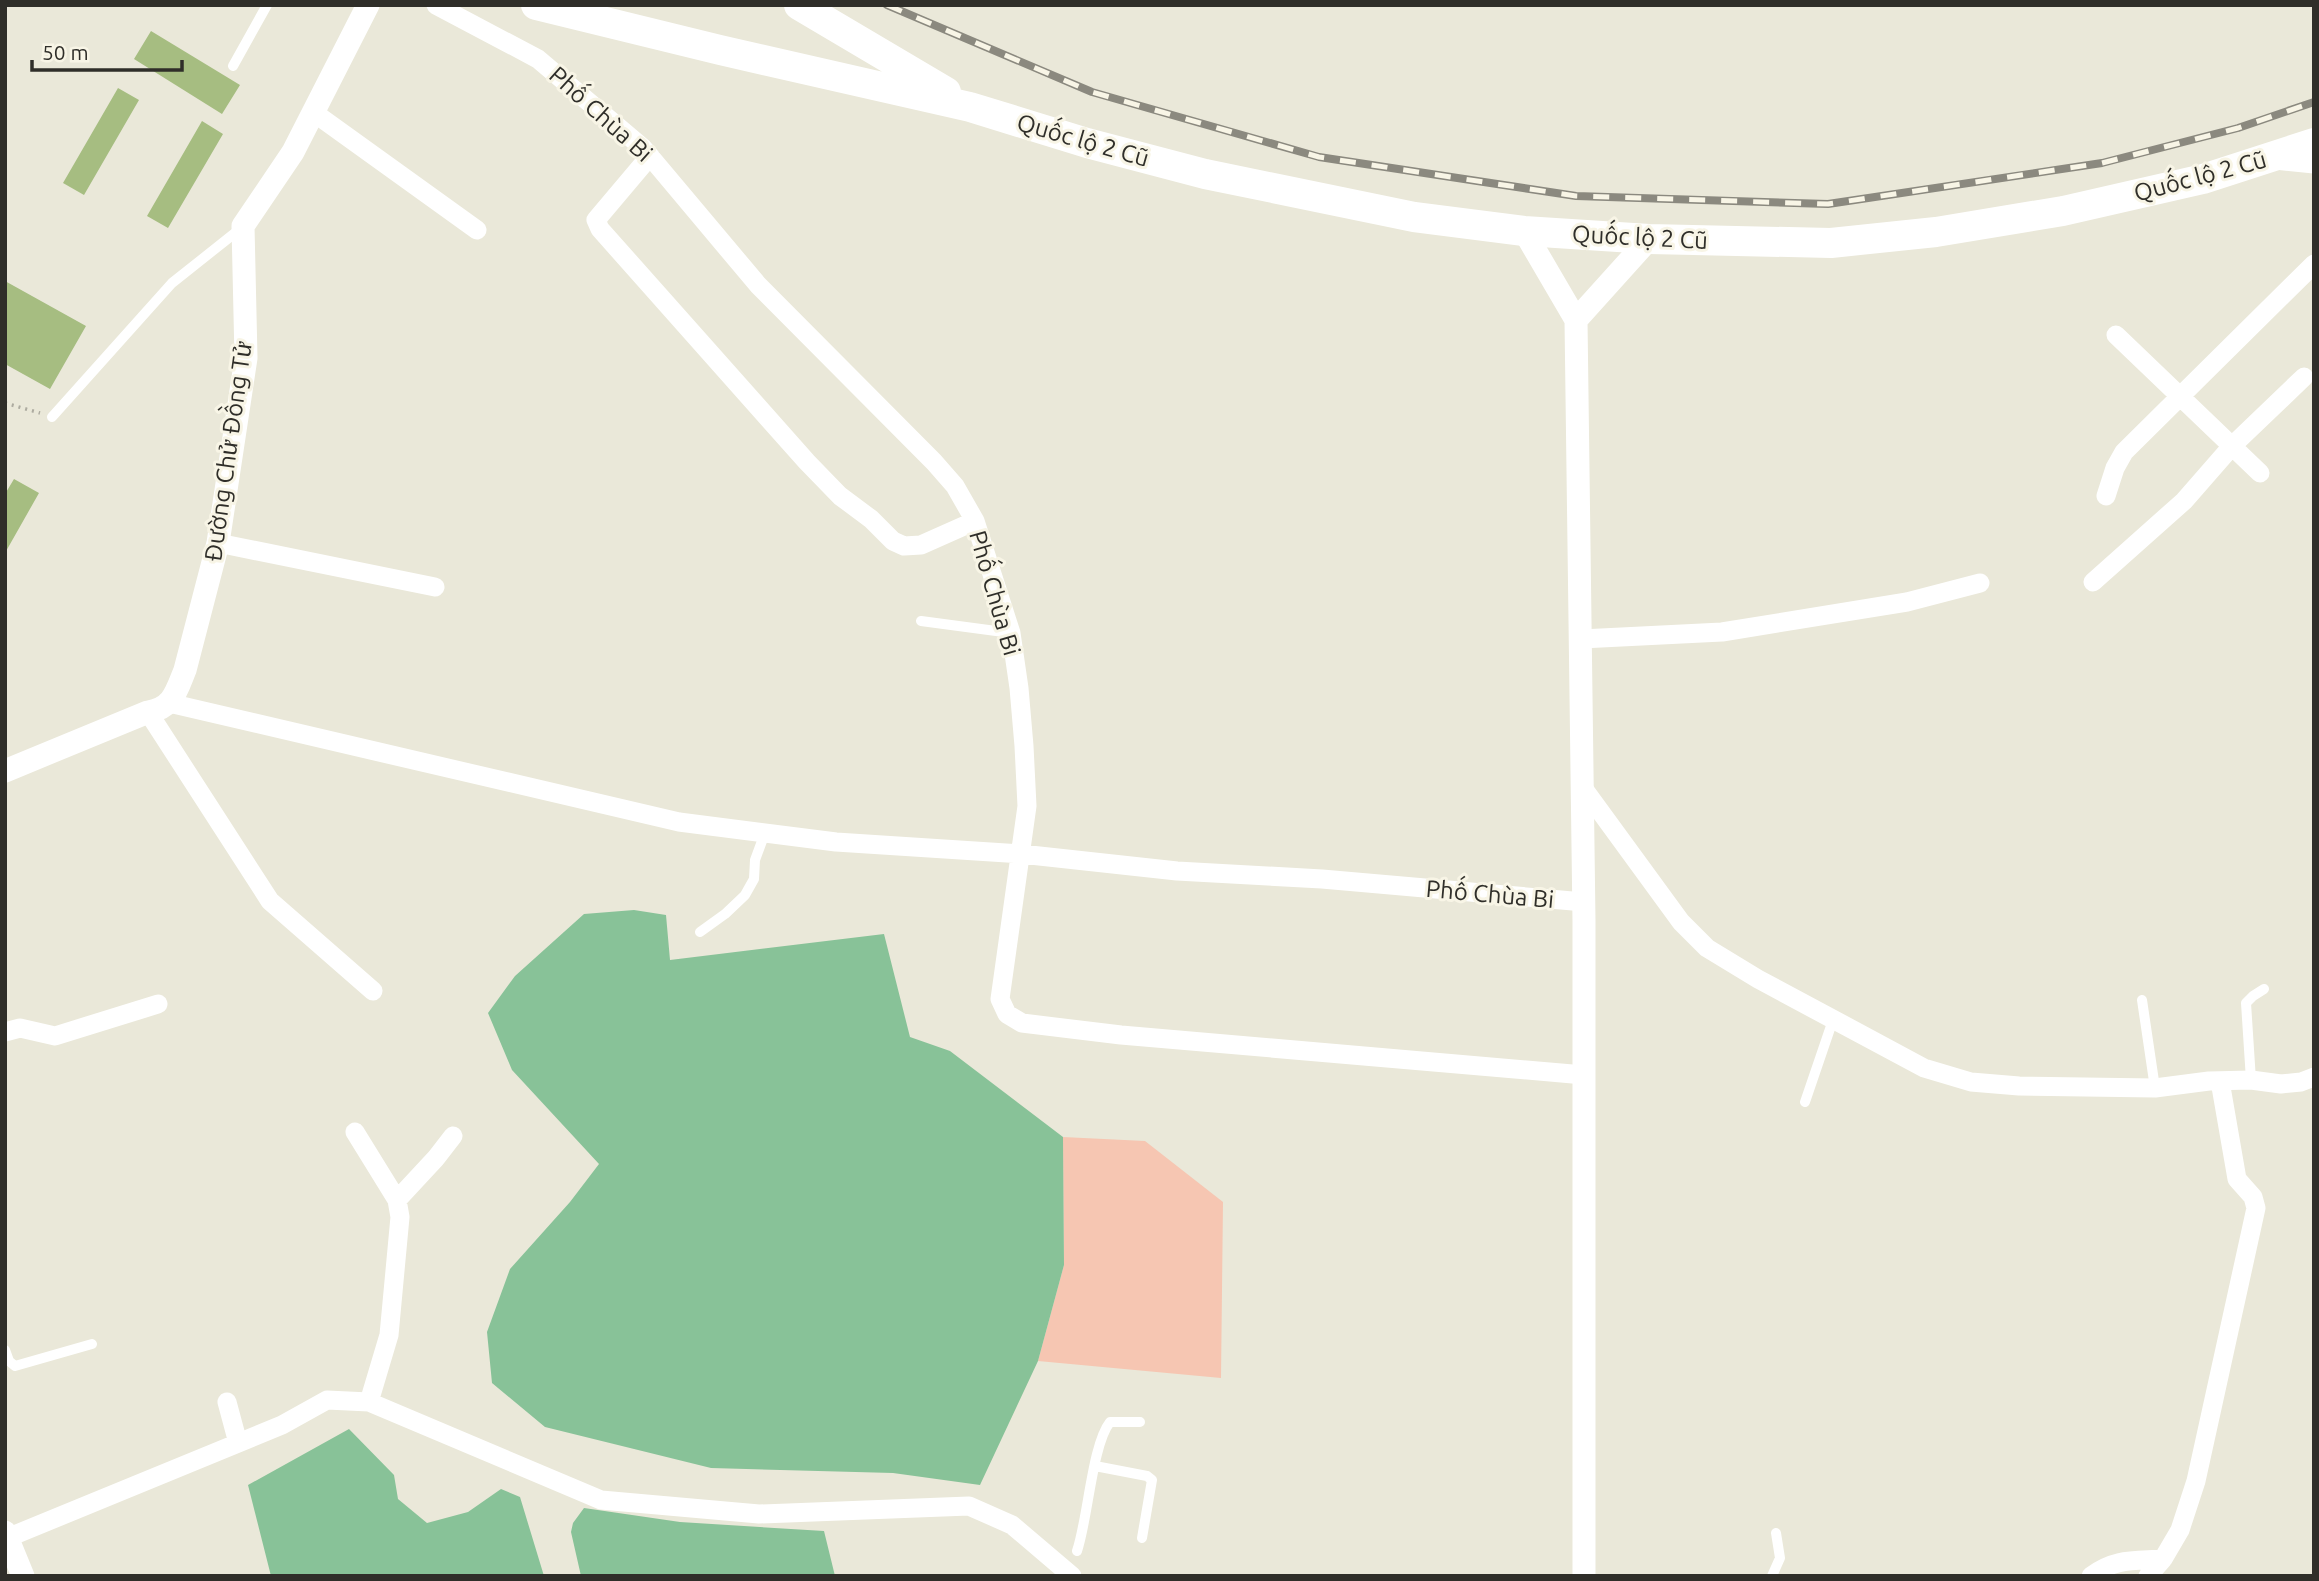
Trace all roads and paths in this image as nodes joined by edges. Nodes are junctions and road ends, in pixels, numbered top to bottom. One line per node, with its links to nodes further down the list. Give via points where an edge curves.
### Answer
1 (267, 5): 6 (lane)
2 (368, 5): 8 (street)
3 (436, 5): 10 (street, Phố Chùa Bi, via 538,59)
4 (536, 5): 7 (main road, Quốc lộ 2 Cũ)
5 (799, 5): 7 (main road, Quốc lộ 2 Cũ)
6 (233, 66)
7 (970, 107): 15 (main road, Quốc lộ 2 Cũ, via 1205,174 1414,217)
8 (313, 111): 13 (street, via 293,152); 14 (street)
9 (2314, 143): 11 (main road, Quốc lộ 2 Cũ)
10 (650, 156): 27 (street, Phố Chùa Bi, via 758,285 934,462 955,486); 27 (street, via 596,220 690,332 831,488 893,541 921,545)
11 (2263, 159): 12 (street); 16 (main road, Quốc lộ 2 Cũ, via 2203,179 2063,211 1936,232 1831,243)
12 (2314, 164)
13 (243, 226): 23 (lane, via 172,283); 28 (street, Đường Chử Đồng Tử, via 246,358)
14 (477, 230)
15 (1524, 231): 16 (main road, Quốc lộ 2 Cũ); 18 (street)
16 (1649, 239): 18 (street)
17 (2314, 264): 21 (street)
18 (1576, 320): 34 (street)
19 (2116, 335): 21 (street)
20 (2304, 377): 24 (street)
21 (2180, 397): 24 (street); 26 (street, via 2124,452)
22 (5, 403): 23 (path)
23 (52, 417)
24 (2232, 446): 25 (street); 29 (street, via 2184,501)
25 (2260, 473)
26 (2106, 496)
27 (975, 522): 33 (street, Phố Chùa Bi)
28 (218, 542): 31 (street); 35 (street, Đường Chử Đồng Tử, via 185,670)
29 (2094, 582)
30 (1980, 583): 34 (street, via 1907,602 1722,632)
31 (435, 587)
32 (921, 621): 33 (lane)
33 (1011, 633): 40 (street, Phố Chùa Bi, via 1027,806)
34 (1581, 639): 38 (street)
35 (169, 704): 36 (street); 39 (street, via 679,822)
36 (148, 712): 37 (street); 44 (street, via 270,901)
37 (5, 771)
38 (1581, 785): 41 (street); 47 (street, via 1681,922 1707,948)
39 (765, 833): 40 (street); 42 (lane, via 745,895)
40 (1021, 854): 41 (street, Phố Chùa Bi, via 1177,871); 49 (street, via 1000,999 1007,1014 1022,1023)
41 (1584, 902): 49 (street)
42 (700, 932)
43 (2264, 989): 51 (lane, via 2246,1003)
44 (373, 991)
45 (2142, 1000): 53 (lane)
46 (158, 1004): 48 (street, via 55,1036 20,1028)
47 (1833, 1020): 53 (street, via 1924,1068 1971,1082); 54 (lane)
48 (5, 1032)
49 (1584, 1075): 72 (street)
50 (2314, 1077): 51 (street, via 2281,1084)
51 (2251, 1080): 52 (street)
52 (2220, 1081): 53 (street); 69 (street, via 2237,1179 2253,1197 2256,1208 2196,1481 2180,1530)
53 (2155, 1088)
54 (1805, 1102)
55 (355, 1132): 57 (street)
56 (453, 1136): 57 (street)
57 (397, 1200): 61 (street, via 400,1217 389,1335)
58 (92, 1344): 59 (lane, via 15,1366)
59 (5, 1350)
60 (228, 1402): 63 (street)
61 (369, 1402): 63 (street, via 327,1400); 70 (street, via 601,1500 759,1514 969,1506 1012,1525)
62 (1139, 1422): 64 (lane, via 1110,1422)
63 (238, 1443): 66 (street)
64 (1095, 1466): 67 (lane, via 1152,1480); 68 (lane)
65 (1776, 1533): 73 (lane, via 1780,1558)
66 (6, 1535): 71 (street)
67 (1142, 1538)
68 (1077, 1551)
69 (2162, 1559): 74 (street, via 2119,1561); 75 (street)
70 (1070, 1571)
71 (23, 1576)
72 (1584, 1576)
73 (1772, 1576)
74 (2091, 1576)
75 (2148, 1576)

